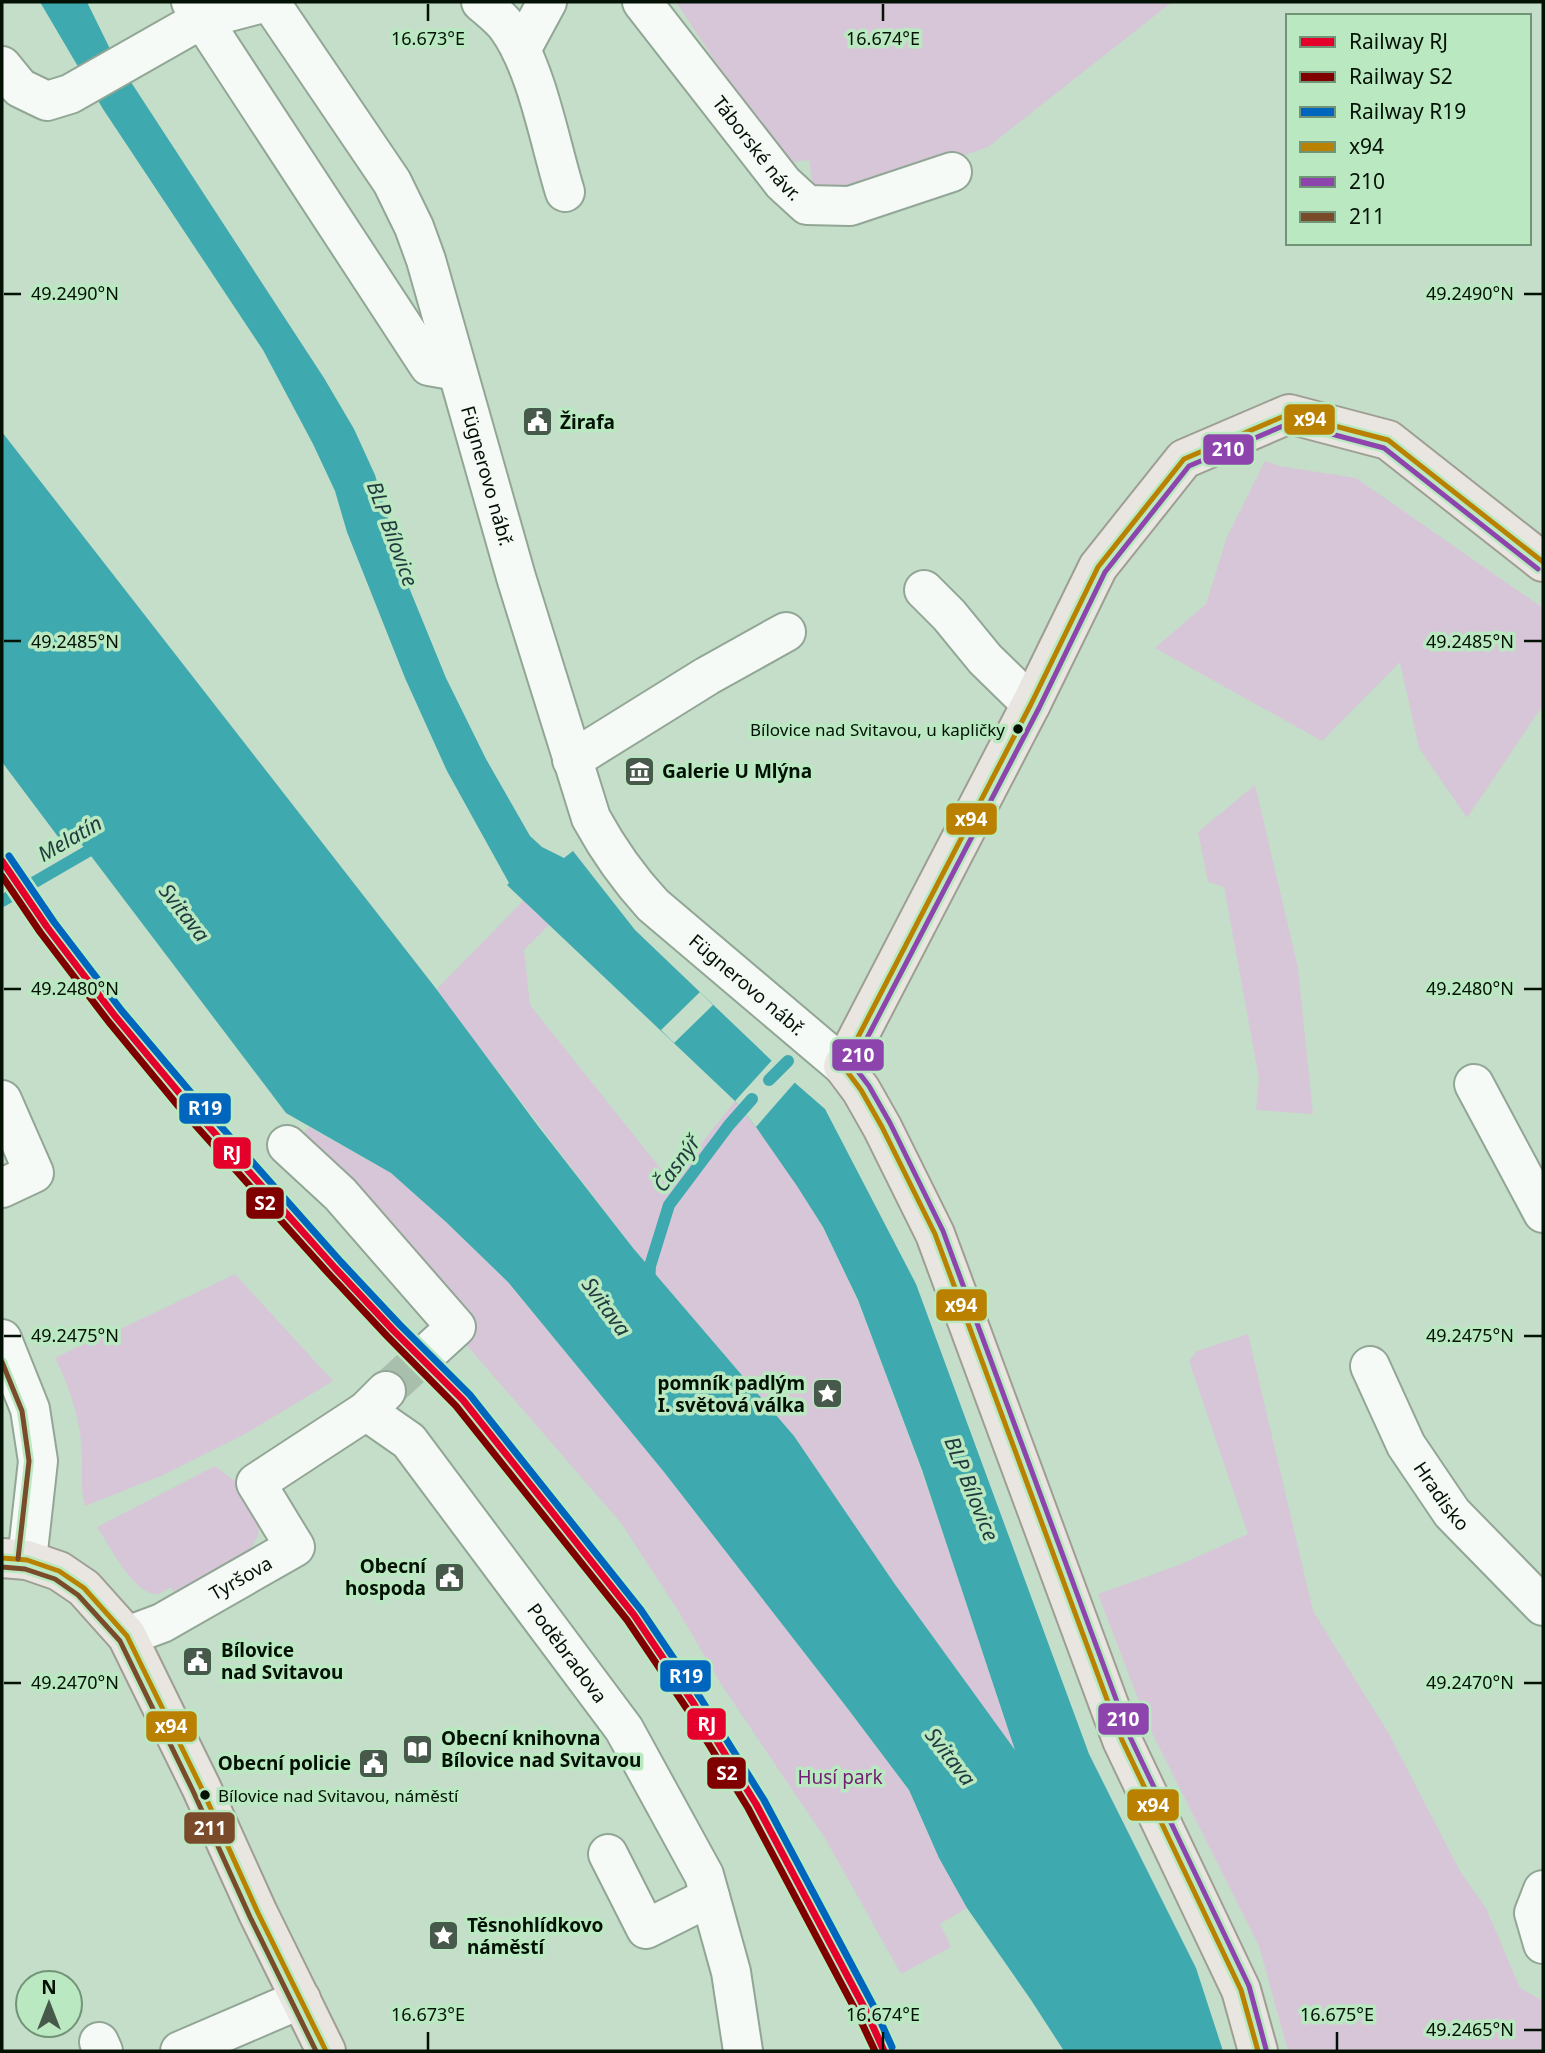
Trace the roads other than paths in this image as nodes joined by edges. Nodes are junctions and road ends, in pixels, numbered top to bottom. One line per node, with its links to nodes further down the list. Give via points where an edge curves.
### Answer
1 (268, 2): 5 (street); 10 (street, Fügnerovo nábř., via 398,192 426,260)
2 (481, 2): 6 (street, via 507,27)
3 (547, 2): 6 (street)
4 (642, 2): 8 (street, Táborské návr., via 783,183 807,205 850,206)
5 (196, 10): 7 (street, via 70,94 47,101 20,88); 10 (street, via 429,366)
6 (521, 50): 9 (street)
7 (2, 65)
8 (952, 172)
9 (565, 191)
10 (457, 371): 15 (street, Fügnerovo nábř.)
11 (1543, 562): 14 (main road, via 1388,440 1289,414 1184,459 1098,567)
12 (924, 590): 14 (street)
13 (786, 632): 15 (street)
14 (1031, 704): 16 (main road)
15 (572, 760): 16 (street, Fügnerovo nábř., via 592,818 636,887)
16 (843, 1066): 37 (main road, Fügnerovo nábř., via 882,1127 935,1234 1122,1741 1241,1990)
17 (1474, 1084): 21 (street)
18 (2, 1100): 20 (street, via 34,1172)
19 (287, 1146): 23 (street, via 340,1194 456,1327)
20 (2, 1188)
21 (1543, 1213)
22 (2, 1339): 26 (street, via 30,1409 38,1461)
23 (433, 1348)
24 (1370, 1366): 27 (street, Hradisko, via 1406,1445 1452,1513)
25 (376, 1401): 28 (street, Tyršova, via 256,1483 295,1548 162,1623); 31 (street, Poděbradova, via 624,1729 704,1875)
26 (14, 1559): 28 (main road, via 59,1571 84,1588)
27 (1543, 1606)
28 (127, 1636): 33 (main road)
29 (608, 1854): 31 (street, via 646,1929)
30 (1543, 1891): 32 (street, via 1534,1913)
31 (710, 1897): 36 (street, Poděbradova, via 731,1972)
32 (1543, 1944)
33 (301, 1999): 34 (street); 35 (main road)
34 (180, 2051)
35 (326, 2051)
36 (743, 2051)
37 (1258, 2051)

